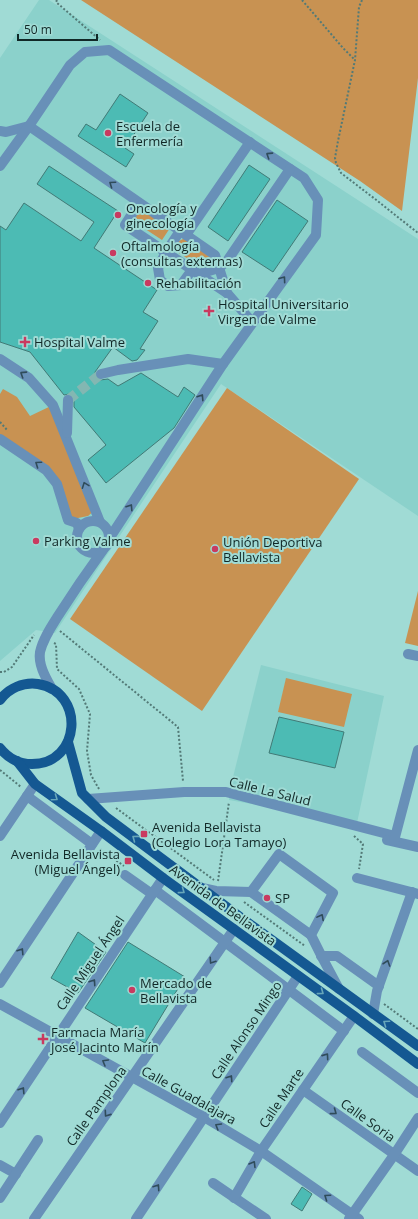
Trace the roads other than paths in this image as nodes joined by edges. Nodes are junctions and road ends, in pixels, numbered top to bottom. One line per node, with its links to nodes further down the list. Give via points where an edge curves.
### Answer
1 (29, 126): 2 (street, via 6,132); 3 (street, via 70,66 85,52 109,50); 4 (street); 6 (street, one-way to 1)
2 (0, 131)
3 (250, 142): 5 (street, one-way to 3); 7 (street)
4 (0, 166)
5 (290, 169): 9 (street); 12 (street, one-way to 5, via 316,235 318,200 304,178)
6 (139, 203): 7 (street); 8 (street, via 125,225)
7 (183, 233): 8 (street); 9 (street, via 215,255)
8 (166, 252): 10 (street); 10 (street, via 158,268 160,280 168,286 181,285)
9 (219, 268): 10 (street); 11 (street)
10 (196, 272): 11 (street)
11 (227, 294): 12 (street)
12 (252, 322): 14 (street)
13 (0, 359): 17 (street, one-way to 13, via 53,405 29,378)
14 (223, 364): 15 (street, via 188,359); 21 (street, one-way to 14)
15 (101, 374)
16 (68, 400): 17 (street)
17 (67, 437): 19 (street, one-way to 17)
18 (0, 438): 20 (street, one-way to 18, via 77,523 68,520 57,484 46,470)
19 (100, 522): 20 (street, via 86,522); 21 (street, via 108,529)
20 (79, 529): 22 (street, via 77,539 82,549 92,553)
21 (109, 539): 22 (street)
22 (102, 550): 26 (street, via 45,638 40,653 41,667)
23 (408, 654): 24 (street)
24 (418, 656)
25 (5, 689): 26 (main road, via 33,684); 27 (main road)
26 (52, 689): 28 (main road, via 64,700 70,711 72,727)
27 (0, 700)
28 (68, 742): 31 (main road, via 60,753 45,762 29,764); 34 (main road, Avenida de Bellavista, via 82,793)
29 (0, 748): 31 (main road, Avenida de Bellavista)
30 (418, 752): 38 (street)
31 (17, 761): 32 (main road, Avenida de Bellavista)
32 (35, 784): 33 (street); 35 (main road, Avenida de Bellavista, one-way to 35)
33 (27, 796): 37 (street); 39 (street)
34 (88, 799): 38 (street, Calle La Salud, via 184,792 226,792); 44 (main road, Avenida de Bellavista, one-way to 34, via 106,817)
35 (101, 830): 39 (street); 42 (main road, Avenida de Bellavista)
36 (364, 835): 38 (street, Calle La Salud)
37 (0, 836)
38 (395, 839): 40 (street, Calle La Salud)
39 (92, 844): 53 (street, one-way to 39)
40 (418, 847)
41 (125, 875): 45 (street)
42 (163, 878): 45 (street, Calle Miguel Ángel); 48 (main road, Avenida de Bellavista, one-way to 48)
43 (357, 878): 47 (street)
44 (202, 888): 46 (street, via 217,886 230,891); 55 (main road, Avenida de Bellavista)
45 (153, 892): 50 (street); 61 (street, Calle Miguel Ángel, one-way to 45)
46 (251, 892): 49 (street); 49 (street, one-way to 46, via 333,893 279,854)
47 (415, 893): 54 (street, one-way to 47)
48 (234, 929): 50 (street, Calle Pamplona); 52 (main road, Avenida de Bellavista)
49 (311, 935): 51 (street)
50 (225, 942): 56 (street); 65 (street, Calle Pamplona, one-way to 65)
51 (321, 956): 54 (street, via 337,956); 55 (street)
52 (298, 976): 56 (street, Calle Alonso Mingo); 59 (main road, Avenida de Bellavista, one-way to 59)
53 (0, 983)
54 (379, 986): 58 (street)
55 (339, 989): 58 (main road, Avenida de Bellavista)
56 (289, 990): 60 (street); 68 (street, Calle Alonso Mingo, one-way to 56)
57 (0, 1004): 61 (street, Calle Guadalajara)
58 (373, 1014): 62 (main road, Avenida de Bellavista, one-way to 58)
59 (354, 1016): 60 (street, Calle Marte); 64 (main road, Avenida de Bellavista)
60 (344, 1031): 66 (street, Calle Marte, one-way to 60)
61 (58, 1036): 65 (street, Calle Guadalajara, one-way to 61); 70 (street, Calle Miguel Ángel, one-way to 61)
62 (418, 1046)
63 (362, 1052): 67 (street)
64 (418, 1064)
65 (132, 1078): 68 (street, Calle Guadalajara); 81 (street, Calle Pamplona, one-way to 81)
66 (303, 1090): 72 (street, Calle Marte); 73 (street, Calle Soria, one-way to 73)
67 (418, 1093)
68 (204, 1117): 72 (street, Calle Guadalajara, one-way to 68); 82 (street, Calle Alonso Mingo, one-way to 68)
69 (418, 1118): 73 (street)
70 (0, 1123)
71 (38, 1140): 76 (street)
72 (261, 1151): 79 (street, Calle Marte, one-way to 72); 80 (street, Calle Guadalajara, one-way to 72)
73 (394, 1155): 75 (street, Calle Soria); 80 (street)
74 (0, 1164): 76 (street)
75 (418, 1171)
76 (16, 1174): 78 (street)
77 (213, 1183): 79 (street)
78 (0, 1198)
79 (234, 1198): 83 (street)
80 (354, 1217)
81 (34, 1219)
82 (136, 1219)
83 (266, 1219)

